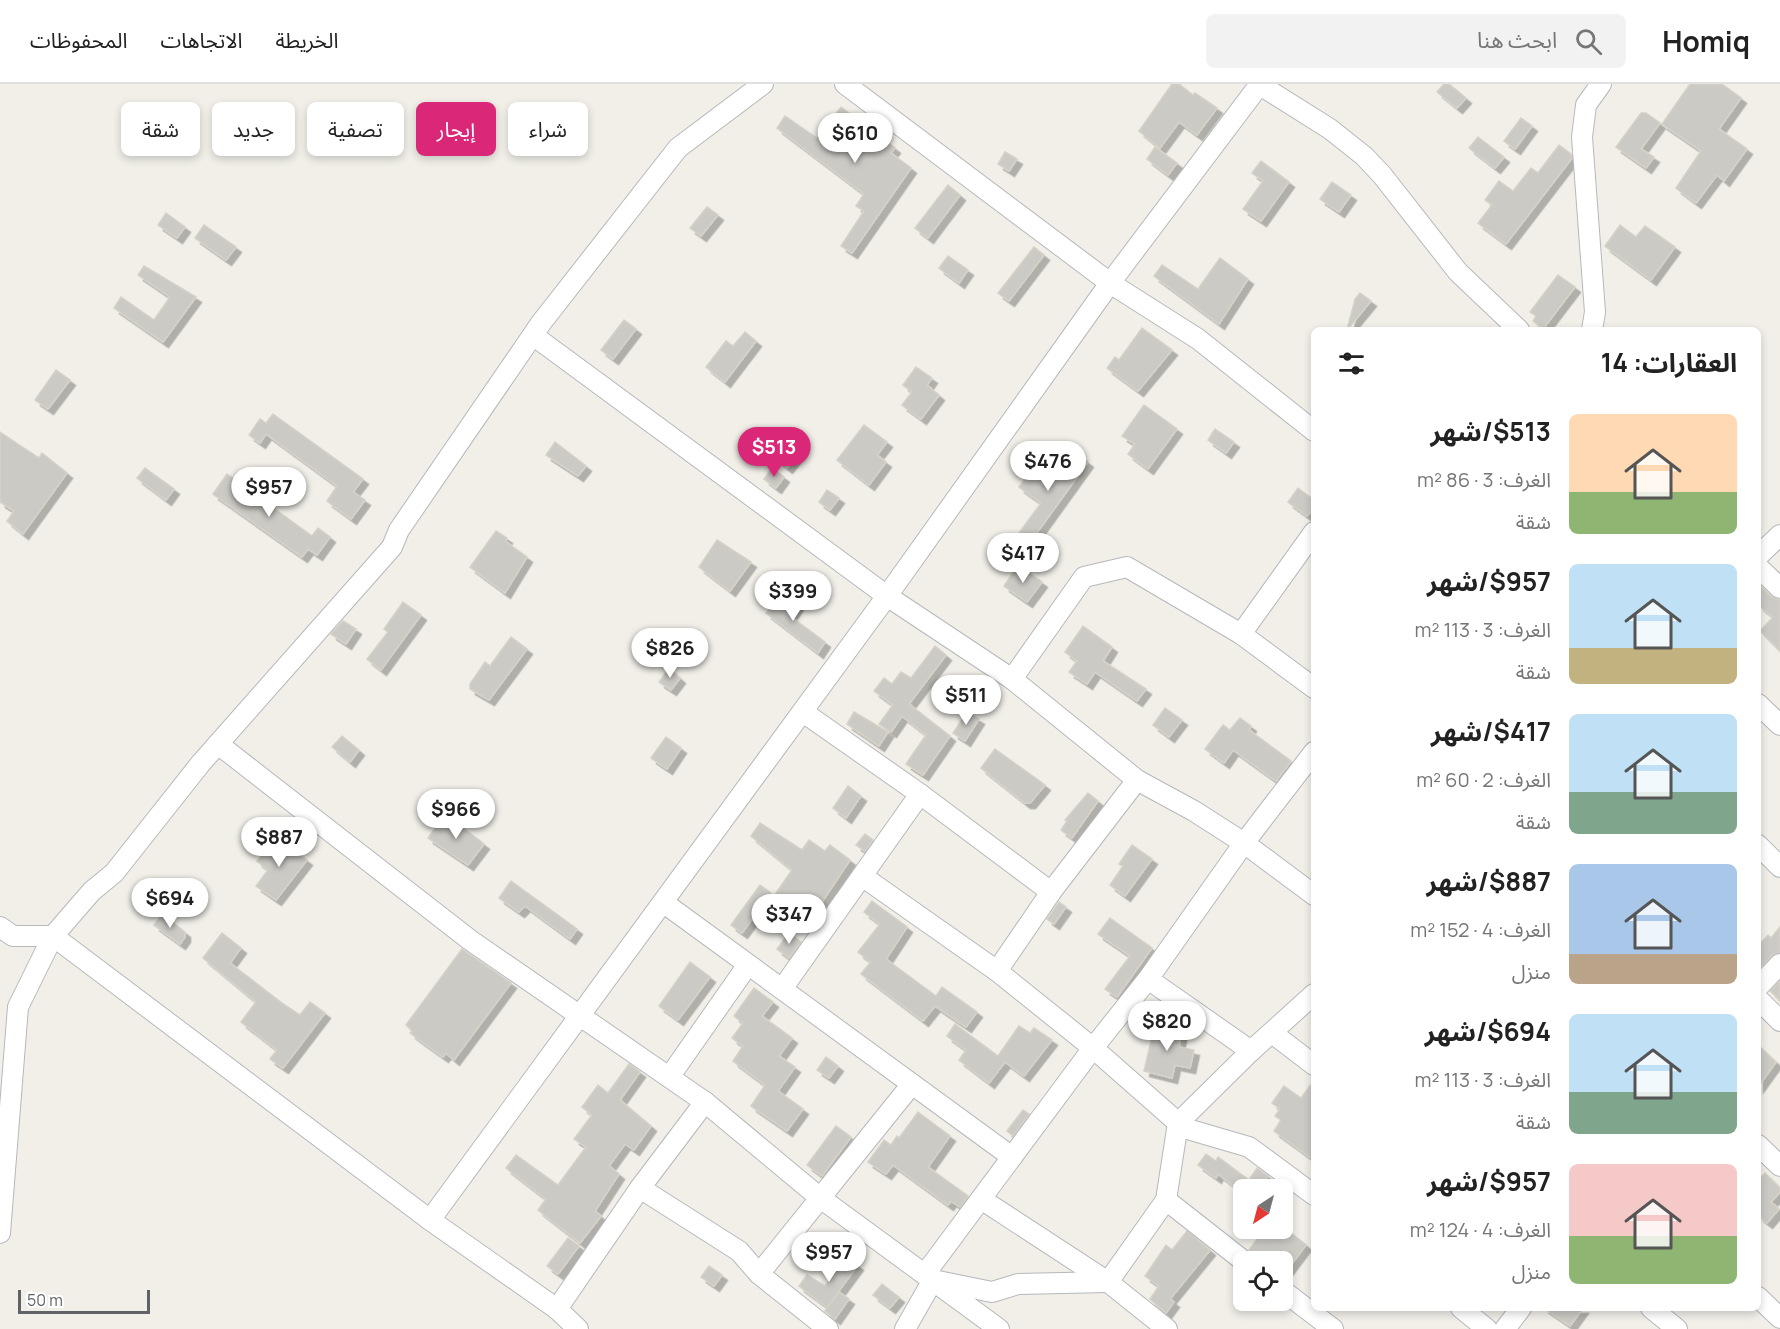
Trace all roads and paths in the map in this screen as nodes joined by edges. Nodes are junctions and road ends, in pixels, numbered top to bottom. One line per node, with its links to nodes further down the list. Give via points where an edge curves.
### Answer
1 (763, 84): 8 (street, via 678,148)
2 (845, 84): 5 (street)
3 (1260, 84): 5 (street); 6 (street, via 1364,156 1458,272)
4 (1601, 84): 7 (street, via 1586,105 1582,137)
5 (1110, 283): 9 (street, via 1198,339); 15 (street)
6 (1516, 327)
7 (1592, 327)
8 (534, 336): 15 (street); 22 (street, via 399,530 392,547)
9 (1311, 429)
10 (1780, 535): 12 (street)
11 (1311, 536): 16 (street)
12 (1761, 553)
13 (1761, 570): 14 (street)
14 (1780, 588)
15 (887, 596): 17 (street); 20 (street)
16 (1240, 634): 17 (street, via 1127,567 1084,577); 18 (street)
17 (1012, 680): 24 (street)
18 (1311, 686)
19 (1761, 707): 21 (street)
20 (803, 712): 25 (street); 32 (street)
21 (1780, 725)
22 (218, 744): 34 (street, via 114,873 92,891); 43 (street, via 470,940)
23 (1311, 756): 26 (street)
24 (1137, 780): 26 (street); 30 (street)
25 (920, 794): 29 (street); 30 (street)
26 (1244, 843): 31 (street); 38 (street)
27 (1761, 848): 28 (street)
28 (1780, 867)
29 (862, 876): 37 (street); 40 (street)
30 (1051, 892): 37 (street)
31 (1311, 893)
32 (664, 903): 36 (street); 43 (street)
33 (0, 927): 34 (street, via 13,936)
34 (53, 936): 61 (street); 62 (street, via 18,1007)
35 (1780, 964): 39 (street)
36 (747, 966): 40 (street); 49 (street)
37 (997, 970): 46 (street)
38 (1148, 980): 46 (street); 47 (street)
39 (1761, 984)
40 (782, 989): 50 (street)
41 (1311, 997): 45 (street)
42 (1761, 1002): 44 (street)
43 (580, 1018): 49 (street); 61 (street)
44 (1780, 1021)
45 (1272, 1033): 47 (street); 48 (street)
46 (1093, 1048): 52 (street); 54 (street)
47 (1251, 1051): 52 (street)
48 (1311, 1063)
49 (670, 1076): 51 (street)
50 (912, 1084): 54 (street); 58 (street)
51 (705, 1102): 56 (street); 58 (street)
52 (1178, 1123): 57 (street, via 1249,1147); 60 (street)
53 (1761, 1148): 55 (street)
54 (1012, 1157): 59 (street)
55 (1780, 1166)
56 (640, 1188): 64 (street, via 739,1251); 69 (street)
57 (1311, 1194)
58 (819, 1197): 64 (street); 65 (street)
59 (981, 1199): 65 (street); 66 (street)
60 (1166, 1200): 63 (street); 66 (street)
61 (430, 1220): 69 (street)
62 (0, 1233)
63 (1233, 1253)
64 (759, 1274): 75 (street)
65 (929, 1277): 66 (street, via 992,1292 1018,1284); 76 (street); 77 (street)
66 (1108, 1282): 78 (street)
67 (1293, 1298): 79 (street)
68 (1761, 1299): 73 (street)
69 (556, 1309): 74 (street)
70 (1465, 1311): 80 (street)
71 (1519, 1311): 81 (street)
72 (1655, 1311): 82 (street)
73 (1780, 1318)
74 (578, 1329)
75 (828, 1329)
76 (905, 1329)
77 (999, 1329)
78 (1167, 1329)
79 (1333, 1329)
80 (1487, 1329)
81 (1505, 1329)
82 (1677, 1329)

